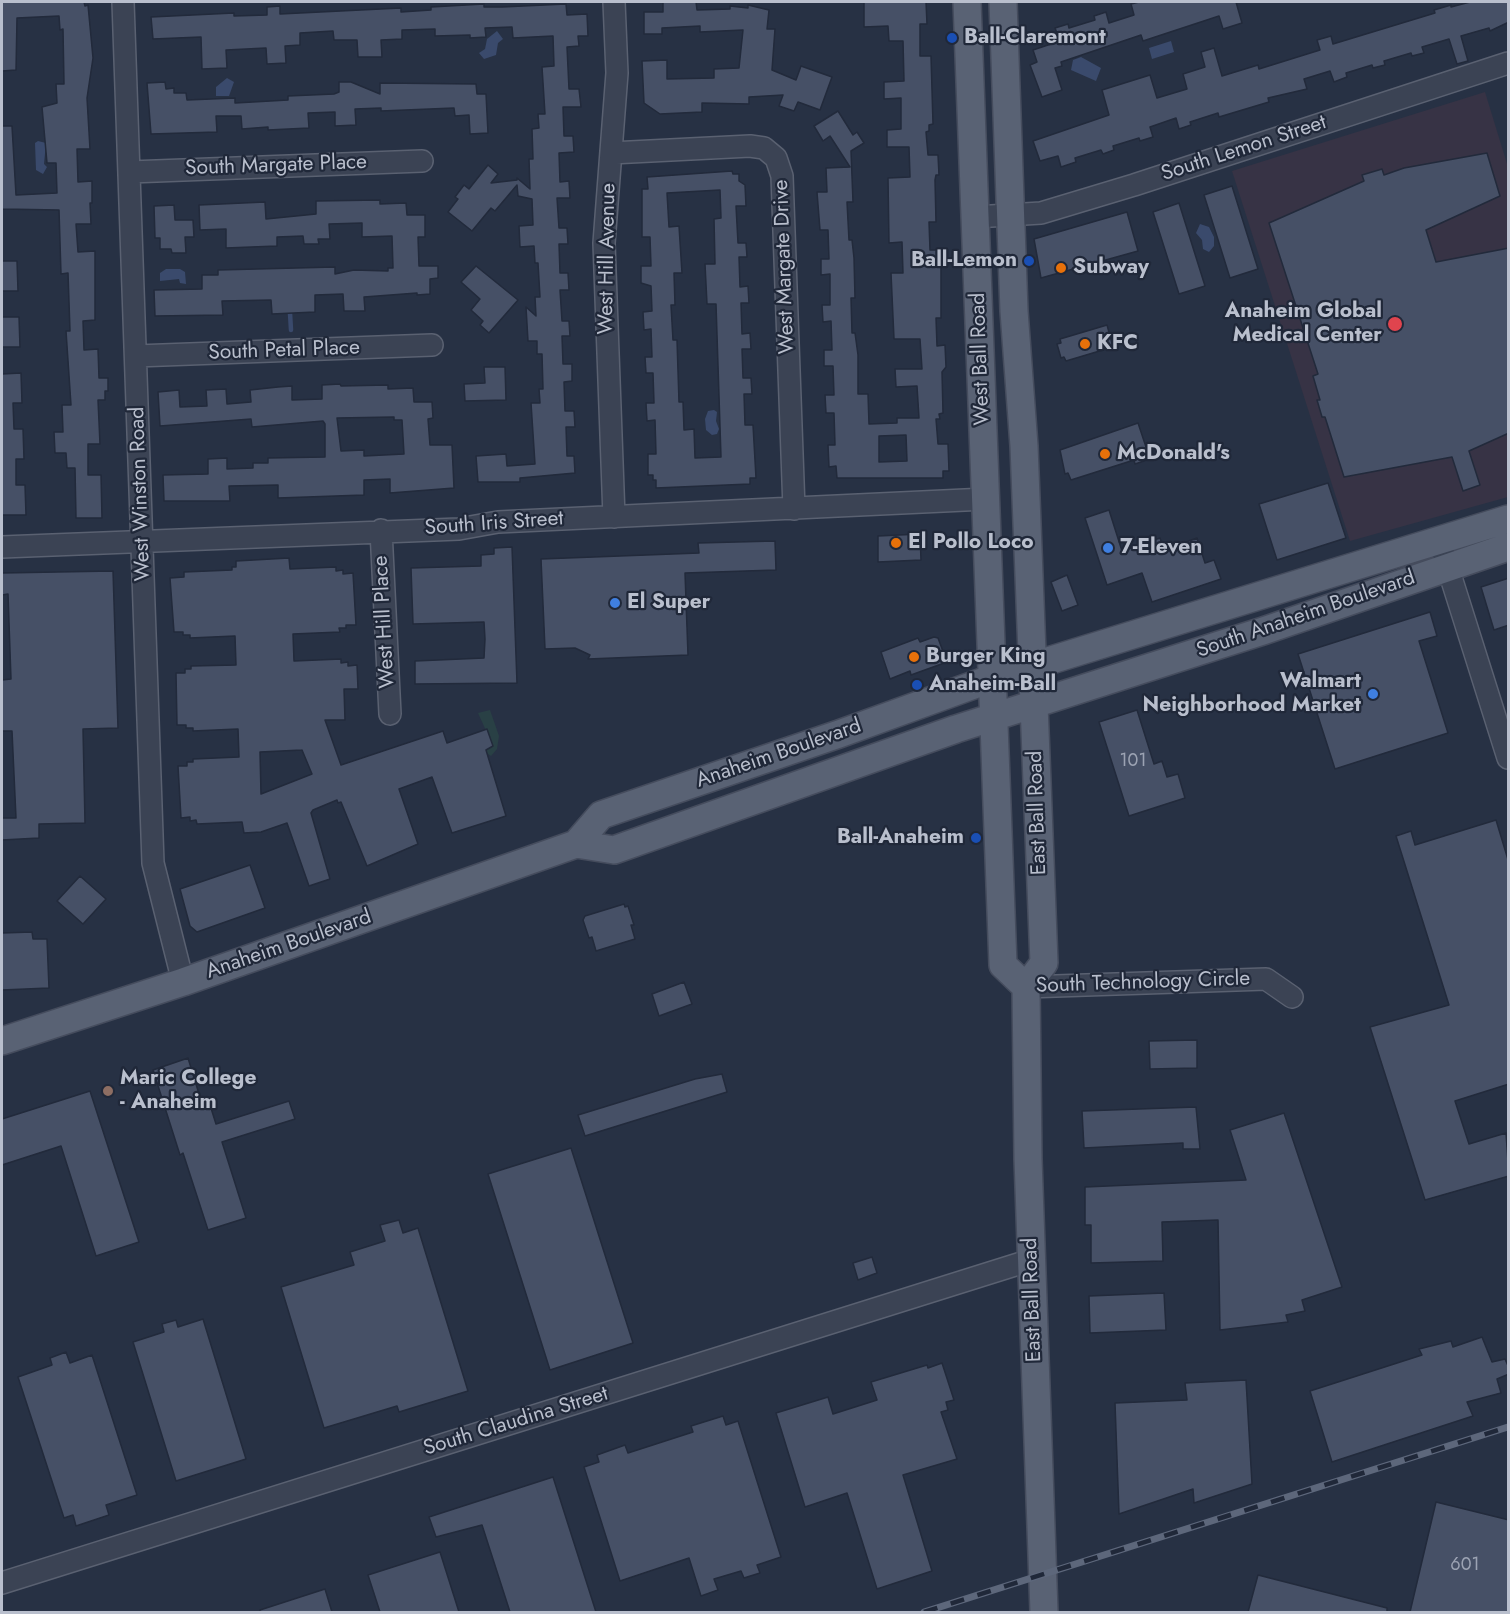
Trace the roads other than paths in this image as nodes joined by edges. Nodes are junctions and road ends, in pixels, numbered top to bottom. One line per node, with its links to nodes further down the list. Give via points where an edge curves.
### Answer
1 (123, 2): 8 (street, West Winston Road)
2 (614, 2): 6 (street, West Hill Avenue, via 617,73)
3 (968, 2): 10 (main road, West Ball Road)
4 (1009, 2): 9 (main road, West Ball Road)
5 (1509, 63): 9 (street, South Lemon Street, via 1134,185 1041,213)
6 (611, 153): 14 (street, West Margate Drive, via 750,146 764,148 776,158 782,176); 15 (street, West Hill Avenue, via 604,243)
7 (422, 161): 8 (street, South Margate Place)
8 (130, 172): 12 (street, West Winston Road)
9 (1011, 216): 10 (street, South Lemon Street); 23 (main road, West Ball Road)
10 (975, 217): 13 (main road, West Ball Road)
11 (432, 345): 12 (street, South Petal Place)
12 (136, 356): 18 (street, West Winston Road)
13 (986, 499): 14 (street, South Iris Street); 24 (main road, West Ball Road)
14 (794, 509): 15 (street, South Iris Street)
15 (614, 517): 17 (street, South Iris Street)
16 (1509, 519): 19 (main road, South Anaheim Boulevard)
17 (381, 531): 18 (street, South Iris Street); 26 (street, West Hill Place)
18 (142, 541): 20 (street, South Iris Street); 30 (street, West Winston Road, via 153,863)
19 (1439, 541): 22 (street); 23 (main road, South Anaheim Boulevard)
20 (2, 547)
21 (1509, 548): 22 (main road, South Anaheim Boulevard)
22 (1449, 567): 25 (main road, South Anaheim Boulevard); 28 (street)
23 (1033, 667): 24 (main road, South Anaheim Boulevard); 25 (main road, West Ball Road)
24 (993, 678): 27 (main road, West Ball Road); 29 (main road, Anaheim Boulevard, via 601,815)
25 (1035, 705): 27 (main road, South Anaheim Boulevard); 31 (main road, East Ball Road, via 1044,963)
26 (390, 714)
27 (995, 717): 29 (main road, Anaheim Boulevard, via 614,850); 31 (main road, East Ball Road, via 1003,965)
28 (1509, 758)
29 (576, 844): 30 (main road, Anaheim Boulevard)
30 (183, 982): 33 (main road, Anaheim Boulevard)
31 (1026, 987): 32 (street, South Technology Circle, via 1266,979); 34 (main road, East Ball Road)
32 (1292, 997)
33 (2, 1041)
34 (1031, 1260): 35 (street, South Claudina Street); 36 (main road, East Ball Road)
35 (2, 1583)
36 (1044, 1612)

